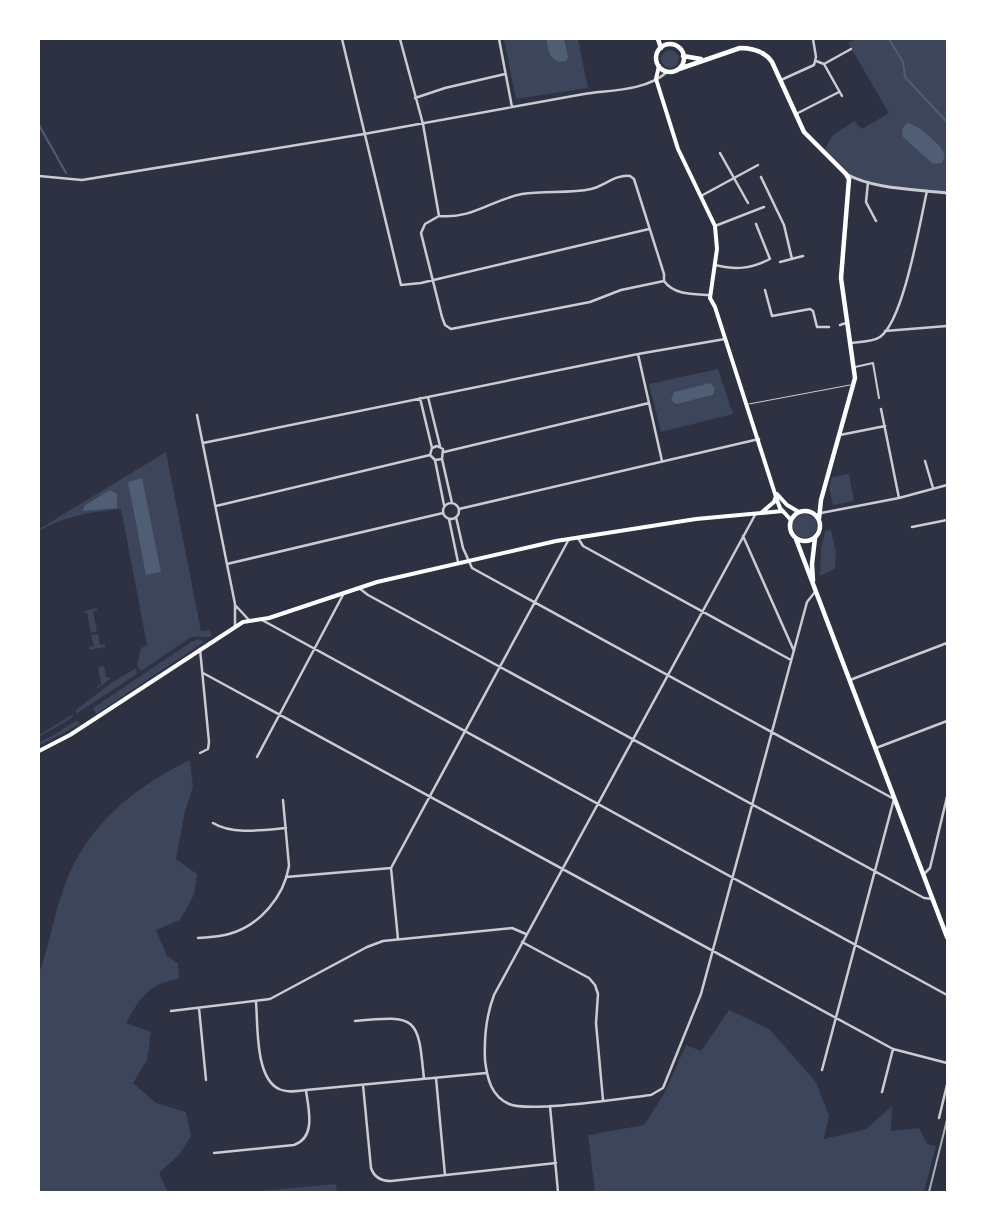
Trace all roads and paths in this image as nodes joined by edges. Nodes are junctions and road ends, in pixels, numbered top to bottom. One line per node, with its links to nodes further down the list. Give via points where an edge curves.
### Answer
1 (342, 39): 28 (street)
2 (400, 39): 24 (street)
3 (499, 39): 19 (street)
4 (658, 39): 8 (main road)
5 (666, 39): 7 (main road)
6 (813, 39): 14 (street)
7 (670, 45): 8 (main road); 12 (main road, via 678,48)
8 (661, 48): 16 (main road, via 656,59)
9 (736, 49): 11 (lane); 13 (main road); 21 (main road, via 751,49 767,56)
10 (852, 49): 15 (street)
11 (736, 55)
12 (683, 56): 13 (main road); 17 (main road)
13 (702, 59): 17 (main road)
14 (816, 61): 15 (street); 21 (street, via 809,69)
15 (824, 64): 22 (street)
16 (659, 66): 18 (main road); 20 (main road)
17 (679, 69): 18 (main road)
18 (667, 72): 20 (street)
19 (506, 74): 24 (street); 25 (street)
20 (656, 79): 25 (street, via 612,92); 40 (main road, via 682,162)
21 (781, 80): 26 (main road)
22 (839, 92): 23 (street); 26 (street)
23 (842, 96)
24 (415, 98): 27 (street)
25 (512, 107): 27 (street)
26 (795, 114): 31 (main road, via 804,132)
27 (423, 124): 28 (street); 45 (street)
28 (364, 134): 32 (street, via 82,180); 54 (street, via 399,283 404,286)
29 (720, 153): 34 (street)
30 (758, 165): 34 (street)
31 (846, 174): 35 (street); 37 (main road)
32 (39, 176)
33 (761, 177): 42 (street)
34 (736, 178): 40 (street); 41 (street)
35 (857, 180): 36 (street); 37 (street)
36 (868, 182): 38 (street); 46 (street, via 866,202)
37 (850, 185): 58 (main road, via 841,269)
38 (927, 191): 39 (street); 62 (street, via 906,284)
39 (947, 193)
40 (701, 196): 48 (main road)
41 (748, 203)
42 (775, 203): 43 (street); 51 (street)
43 (769, 205)
44 (764, 208): 48 (street)
45 (439, 216): 49 (street, via 469,214 524,194 591,190 629,175 634,179); 54 (street, via 425,224 421,231)
46 (876, 221)
47 (756, 224): 53 (street, via 770,259 745,269)
48 (715, 226): 53 (main road, via 718,249)
49 (649, 229): 54 (street); 55 (street)
50 (803, 256): 51 (street)
51 (792, 259): 52 (street)
52 (780, 262)
53 (715, 265): 57 (main road)
54 (432, 280): 55 (street, via 444,321 454,330 516,314 588,302 621,290)
55 (664, 281): 57 (street, via 682,292)
56 (765, 290): 61 (street, via 772,316 810,309 817,327)
57 (709, 295): 63 (main road)
58 (846, 323): 59 (street); 64 (main road)
59 (840, 324)
60 (947, 326): 62 (street)
61 (828, 327)
62 (885, 331): 64 (street, via 877,338)
63 (725, 339): 65 (street); 73 (main road)
64 (850, 343): 66 (main road)
65 (638, 354): 68 (street); 71 (street)
66 (855, 367): 67 (main road); 70 (street, via 873,363)
67 (854, 384): 73 (lane); 77 (main road)
68 (428, 397): 69 (street); 80 (street)
69 (420, 398): 79 (street); 81 (street)
70 (879, 398)
71 (649, 403): 82 (street); 86 (street)
72 (880, 403): 74 (street)
73 (747, 404): 78 (main road)
74 (881, 409): 76 (street)
75 (197, 415): 79 (street)
76 (885, 426): 77 (street); 91 (street)
77 (839, 435): 100 (main road)
78 (758, 439): 86 (street); 90 (main road)
79 (203, 442): 93 (street)
80 (440, 446): 81 (street); 82 (street)
81 (432, 448): 83 (street)
82 (444, 452): 84 (street)
83 (430, 455): 85 (street); 93 (street)
84 (442, 459): 85 (street); 92 (street)
85 (435, 460): 94 (street)
86 (662, 461): 95 (street)
87 (925, 461): 89 (street)
88 (947, 485): 89 (street)
89 (933, 488): 91 (street)
90 (776, 494): 96 (main road); 97 (main road); 99 (main road, via 774,502)
91 (899, 498): 100 (street)
92 (452, 503): 94 (street); 95 (street)
93 (216, 506): 113 (street)
94 (444, 506): 98 (street)
95 (459, 509): 101 (street)
96 (783, 511): 99 (main road); 103 (main road)
97 (800, 512): 100 (main road); 103 (main road)
98 (443, 513): 102 (street); 113 (street)
99 (758, 514): 106 (street); 107 (main road, via 688,520)
100 (819, 516): 109 (main road, via 820,530)
101 (456, 517): 102 (street); 111 (street)
102 (449, 519): 112 (street)
103 (791, 520): 110 (main road, via 790,530)
104 (947, 520): 105 (street)
105 (912, 527)
106 (743, 536): 119 (street); 126 (street)
107 (577, 537): 108 (main road); 119 (street, via 583,546)
108 (570, 538): 111 (main road); 118 (street)
109 (816, 538): 110 (main road, via 806,542); 116 (main road, via 812,564)
110 (796, 539): 116 (main road)
111 (469, 560): 112 (main road); 118 (street, via 472,568)
112 (458, 562): 114 (main road)
113 (227, 564): 117 (street)
114 (358, 588): 115 (main road); 128 (street)
115 (345, 592): 120 (main road); 125 (street)
116 (815, 592): 126 (street, via 807,602); 131 (main road)
117 (235, 604): 121 (street); 122 (street)
118 (536, 604): 128 (street); 130 (street)
119 (702, 611): 127 (street); 130 (street)
120 (262, 619): 121 (main road); 125 (street)
121 (249, 620): 122 (main road)
122 (235, 627): 124 (main road)
123 (947, 643): 131 (street)
124 (200, 649): 129 (street); 138 (main road, via 63,739)
125 (315, 650): 132 (street); 134 (street)
126 (794, 651): 127 (street)
127 (791, 660): 135 (street)
128 (501, 668): 134 (street); 136 (street)
129 (203, 672): 132 (street); 139 (street, via 209,742 208,748)
130 (668, 674): 135 (street); 136 (street)
131 (849, 680): 137 (main road)
132 (280, 715): 140 (street); 141 (street)
133 (947, 721): 137 (street)
134 (466, 732): 141 (street); 145 (street)
135 (772, 733): 143 (street); 146 (street)
136 (632, 740): 145 (street); 146 (street)
137 (875, 748): 143 (main road)
138 (39, 750)
139 (200, 753)
140 (257, 757)
141 (431, 796): 149 (street); 150 (street)
142 (947, 797): 152 (street, via 930,868)
143 (894, 799): 151 (street); 152 (main road)
144 (284, 800): 148 (street)
145 (598, 804): 150 (street); 154 (street)
146 (752, 805): 151 (street); 154 (street)
147 (213, 823): 148 (street, via 220,827 254,831)
148 (286, 828): 153 (street, via 289,856)
149 (391, 868): 153 (street); 159 (street)
150 (562, 868): 156 (street); 162 (street)
151 (874, 871): 155 (street, via 924,898); 161 (street)
152 (924, 876): 155 (main road)
153 (286, 877): 158 (street, via 272,905 255,921 228,935)
154 (733, 877): 161 (street); 162 (street)
155 (933, 899): 157 (main road)
156 (526, 934): 159 (street, via 512,928); 160 (street)
157 (947, 937)
158 (198, 938)
159 (398, 939): 164 (street, via 372,945 281,994)
160 (522, 942): 172 (street, via 489,1012 485,1039); 180 (street, via 589,978 596,986)
161 (855, 944): 163 (street); 167 (street)
162 (713, 950): 167 (street); 180 (street, via 702,994 660,1091 653,1095)
163 (947, 995)
164 (256, 1002): 165 (street); 178 (street, via 264,1075 279,1089)
165 (199, 1008): 166 (street); 175 (street)
166 (171, 1011)
167 (836, 1017): 169 (street); 171 (street)
168 (355, 1021): 174 (street, via 397,1018 413,1025 420,1038)
169 (893, 1049): 170 (street); 179 (street)
170 (947, 1063)
171 (822, 1070)
172 (486, 1073): 173 (street); 181 (street, via 495,1093 510,1105 524,1108)
173 (436, 1078): 174 (street); 185 (street)
174 (424, 1079): 176 (street)
175 (206, 1080)
176 (363, 1085): 178 (street); 185 (street, via 371,1167 375,1175 388,1181)
177 (947, 1085): 182 (street)
178 (306, 1090): 183 (street, via 310,1128 301,1142)
179 (882, 1092)
180 (603, 1100): 181 (street)
181 (550, 1106): 184 (street)
182 (939, 1118)
183 (214, 1153)
184 (556, 1163): 185 (street); 186 (street)
185 (445, 1175)
186 (558, 1192)

